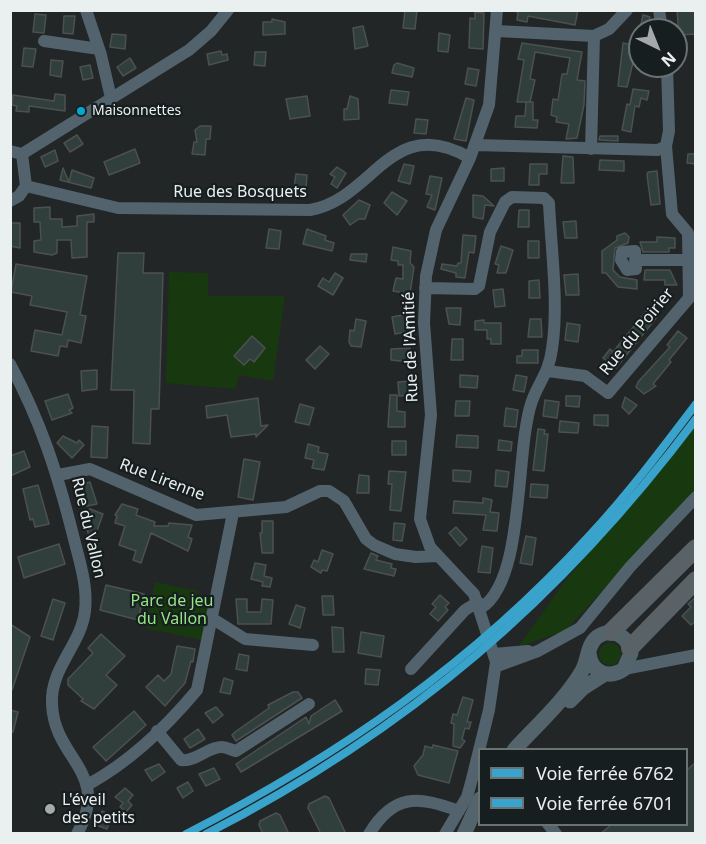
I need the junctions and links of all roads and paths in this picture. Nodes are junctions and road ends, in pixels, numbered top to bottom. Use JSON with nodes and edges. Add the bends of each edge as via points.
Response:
{"nodes":[{"id":1,"x":86,"y":10,"type":"edge"},
{"id":2,"x":228,"y":10,"type":"edge"},
{"id":3,"x":496,"y":10,"type":"edge"},
{"id":4,"x":627,"y":10,"type":"edge"},
{"id":5,"x":497,"y":32,"type":"junction"},
{"id":6,"x":594,"y":36,"type":"junction"},
{"id":7,"x":44,"y":41,"type":"dead end"},
{"id":8,"x":99,"y":49,"type":"junction"},
{"id":9,"x":667,"y":78,"type":"edge"},
{"id":10,"x":111,"y":98,"type":"junction"},
{"id":11,"x":476,"y":145,"type":"junction"},
{"id":12,"x":666,"y":146,"type":"junction"},
{"id":13,"x":591,"y":149,"type":"junction"},
{"id":14,"x":16,"y":152,"type":"edge"},
{"id":15,"x":470,"y":158,"type":"junction"},
{"id":16,"x":26,"y":186,"type":"junction"},
{"id":17,"x":10,"y":201,"type":"edge"},
{"id":18,"x":636,"y":260,"type":"dead end"},
{"id":19,"x":692,"y":260,"type":"edge"},
{"id":20,"x":425,"y":288,"type":"junction"},
{"id":21,"x":10,"y":364,"type":"edge"},
{"id":22,"x":548,"y":371,"type":"junction"},
{"id":23,"x":58,"y":475,"type":"junction"},
{"id":24,"x":696,"y":497,"type":"edge"},
{"id":25,"x":234,"y":513,"type":"junction"},
{"id":26,"x":696,"y":548,"type":"edge"},
{"id":27,"x":438,"y":555,"type":"junction"},
{"id":28,"x":696,"y":580,"type":"edge"},
{"id":29,"x":479,"y":605,"type":"junction"},
{"id":30,"x":213,"y":619,"type":"junction"},
{"id":31,"x":611,"y":632,"type":"junction"},
{"id":32,"x":313,"y":645,"type":"dead end"},
{"id":33,"x":631,"y":651,"type":"junction"},
{"id":34,"x":589,"y":653,"type":"junction"},
{"id":35,"x":494,"y":654,"type":"junction"},
{"id":36,"x":696,"y":656,"type":"edge"},
{"id":37,"x":647,"y":664,"type":"junction"},
{"id":38,"x":411,"y":669,"type":"dead end"},
{"id":39,"x":624,"y":669,"type":"junction"},
{"id":40,"x":605,"y":674,"type":"junction"},
{"id":41,"x":309,"y":704,"type":"dead end"},
{"id":42,"x":157,"y":731,"type":"junction"},
{"id":43,"x":516,"y":748,"type":"edge"},
{"id":44,"x":527,"y":748,"type":"edge"},
{"id":45,"x":89,"y":784,"type":"junction"},
{"id":46,"x":478,"y":804,"type":"edge"},
{"id":47,"x":478,"y":811,"type":"edge"},
{"id":48,"x":470,"y":824,"type":"edge"},
{"id":49,"x":446,"y":832,"type":"edge"},
{"id":50,"x":77,"y":834,"type":"edge"},
{"id":51,"x":369,"y":834,"type":"edge"}],
"edges":[{"from":1,"to":8,"type":"street"},
{"from":2,"to":10,"type":"street","via":[[189,50]]},
{"from":3,"to":5,"type":"street","name":"Rue de l'Amitié"},
{"from":4,"to":6,"type":"street","via":[[609,29]]},
{"from":5,"to":6,"type":"street"},
{"from":5,"to":11,"type":"street","name":"Rue de l'Amitié","via":[[489,105]]},
{"from":6,"to":13,"type":"street"},
{"from":7,"to":8,"type":"street"},
{"from":8,"to":10,"type":"street"},
{"from":9,"to":12,"type":"street"},
{"from":10,"to":14,"type":"street"},
{"from":11,"to":13,"type":"street"},
{"from":11,"to":15,"type":"street","name":"Rue de l'Amitié"},
{"from":12,"to":13,"type":"street","via":[[657,150]]},
{"from":12,"to":19,"type":"street","name":"Rue du Poirier","via":[[672,214],[688,233]]},
{"from":14,"to":16,"type":"street"},
{"from":15,"to":16,"type":"street","name":"Rue des Bosquets","via":[[448,148],[408,147],[386,159],[345,197],[310,210],[118,208]]},
{"from":15,"to":20,"type":"street","name":"Rue de l'Amitié","via":[[436,230]]},
{"from":16,"to":17,"type":"street"},
{"from":18,"to":19,"type":"street","name":"Rue du Poirier"},
{"from":19,"to":22,"type":"street","name":"Rue du Poirier","via":[[689,298],[608,393],[585,376]]},
{"from":20,"to":22,"type":"street","via":[[475,289],[490,232],[506,202],[512,197],[544,198],[549,203],[553,282],[553,347]]},
{"from":20,"to":27,"type":"street","name":"Rue de l'Amitié","via":[[431,415],[420,519],[425,538]]},
{"from":21,"to":23,"type":"street","name":"Rue du Vallon","via":[[30,401]]},
{"from":22,"to":29,"type":"street","via":[[531,404],[507,571],[491,601]]},
{"from":23,"to":25,"type":"street","name":"Rue Lirenne","via":[[90,469],[196,514]]},
{"from":23,"to":45,"type":"street","name":"Rue du Vallon","via":[[86,598],[79,633],[55,677],[52,703],[61,739]]},
{"from":24,"to":35,"type":"street","via":[[630,567],[580,628],[538,651]]},
{"from":25,"to":27,"type":"street","name":"Rue Lirenne","via":[[286,507],[320,491],[329,491],[344,501],[366,539],[374,545],[394,554]]},
{"from":25,"to":30,"type":"street"},
{"from":26,"to":31,"type":"highway"},
{"from":27,"to":29,"type":"street","name":"Rue de l'Amitié","via":[[470,586]]},
{"from":28,"to":33,"type":"highway"},
{"from":29,"to":35,"type":"street","name":"Rue de l'Amitié"},
{"from":29,"to":38,"type":"street","via":[[465,610]]},
{"from":30,"to":32,"type":"street","via":[[245,639]]},
{"from":30,"to":42,"type":"street","via":[[197,690]]},
{"from":31,"to":33,"type":"main road","via":[[623,637]]},
{"from":31,"to":34,"type":"main road","via":[[593,641]]},
{"from":33,"to":37,"type":"street"},
{"from":33,"to":39,"type":"main road"},
{"from":34,"to":40,"type":"main road","via":[[593,666]]},
{"from":34,"to":43,"type":"main road","via":[[572,686]]},
{"from":35,"to":48,"type":"street","name":"Rue de l'Amitié","via":[[472,779]]},
{"from":36,"to":37,"type":"street"},
{"from":37,"to":39,"type":"street"},
{"from":39,"to":40,"type":"main road"},
{"from":40,"to":44,"type":"main road","via":[[575,695]]},
{"from":41,"to":42,"type":"street","via":[[236,751],[215,748],[188,761],[181,760]]},
{"from":42,"to":45,"type":"street"},
{"from":45,"to":50,"type":"street","via":[[87,808]]},
{"from":46,"to":48,"type":"main road"},
{"from":47,"to":48,"type":"street"},
{"from":48,"to":49,"type":"street","name":"Rue de l'Amitié"},
{"from":48,"to":51,"type":"street","via":[[422,800],[408,799],[377,820]]}]}
